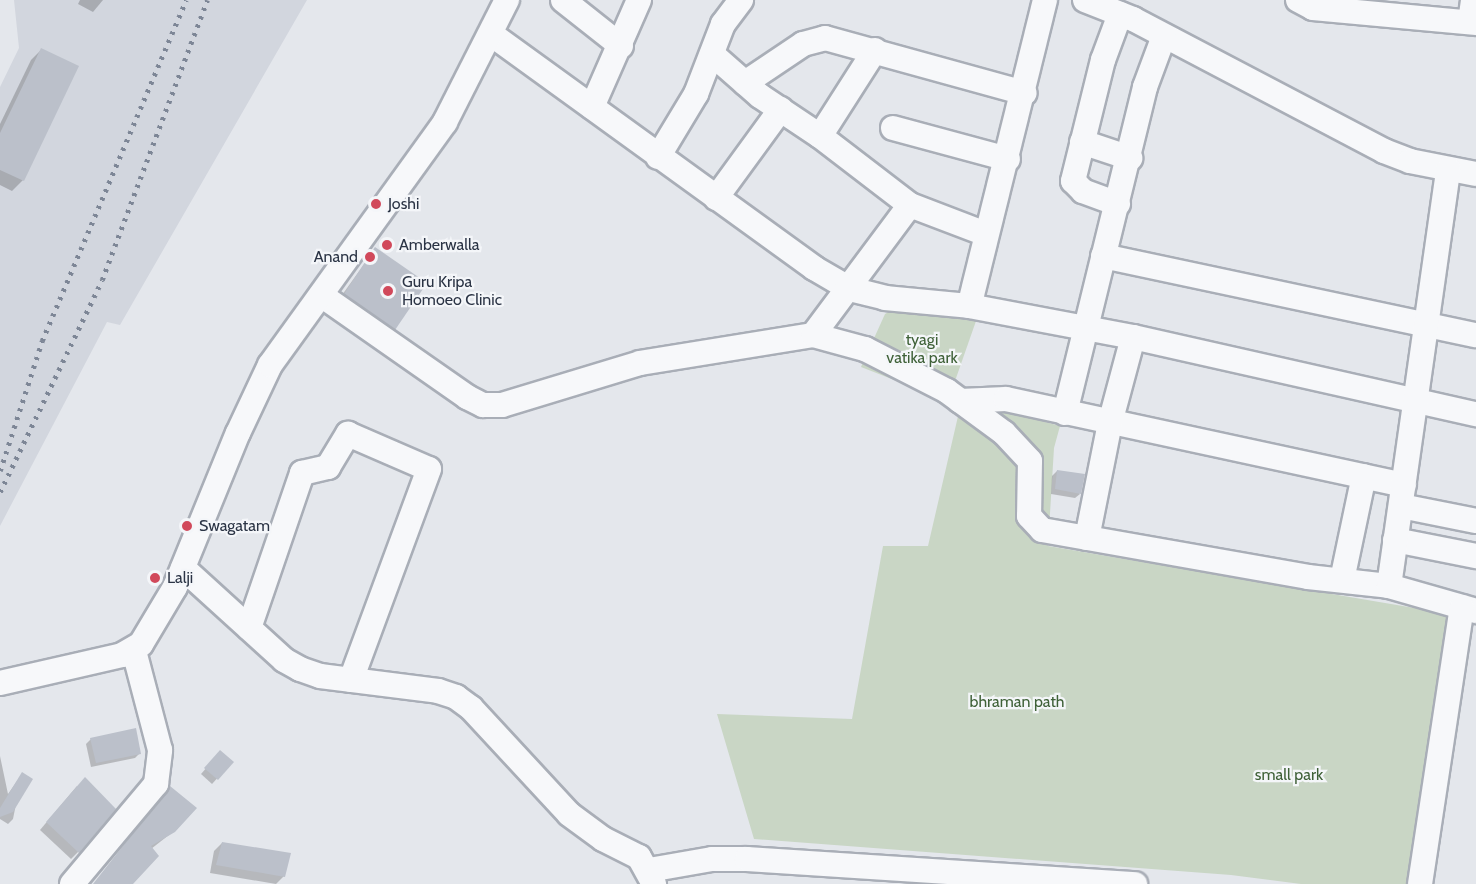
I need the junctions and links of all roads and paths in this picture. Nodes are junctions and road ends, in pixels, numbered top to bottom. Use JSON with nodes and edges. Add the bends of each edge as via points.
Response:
{"nodes":[{"id":1,"x":507,"y":0,"type":"edge"},
{"id":2,"x":563,"y":0,"type":"edge"},
{"id":3,"x":639,"y":0,"type":"edge"},
{"id":4,"x":741,"y":0,"type":"edge"},
{"id":5,"x":1045,"y":0,"type":"edge"},
{"id":6,"x":1085,"y":0,"type":"edge"},
{"id":7,"x":1298,"y":0,"type":"edge"},
{"id":8,"x":1131,"y":11,"type":"edge"},
{"id":9,"x":1473,"y":15,"type":"edge"},
{"id":10,"x":491,"y":34,"type":"junction"},
{"id":11,"x":1164,"y":36,"type":"junction"},
{"id":12,"x":621,"y":46,"type":"junction"},
{"id":13,"x":875,"y":50,"type":"junction"},
{"id":14,"x":712,"y":54,"type":"junction"},
{"id":15,"x":745,"y":83,"type":"junction"},
{"id":16,"x":1025,"y":93,"type":"junction"},
{"id":17,"x":592,"y":107,"type":"junction"},
{"id":18,"x":781,"y":109,"type":"junction"},
{"id":19,"x":893,"y":128,"type":"dead end"},
{"id":20,"x":820,"y":136,"type":"junction"},
{"id":21,"x":1082,"y":142,"type":"junction"},
{"id":22,"x":658,"y":157,"type":"junction"},
{"id":23,"x":1130,"y":158,"type":"junction"},
{"id":24,"x":1008,"y":159,"type":"junction"},
{"id":25,"x":1448,"y":169,"type":"junction"},
{"id":26,"x":1476,"y":174,"type":"edge"},
{"id":27,"x":716,"y":198,"type":"junction"},
{"id":28,"x":1118,"y":204,"type":"junction"},
{"id":29,"x":910,"y":205,"type":"junction"},
{"id":30,"x":986,"y":234,"type":"junction"},
{"id":31,"x":1103,"y":256,"type":"junction"},
{"id":32,"x":850,"y":289,"type":"junction"},
{"id":33,"x":321,"y":295,"type":"junction"},
{"id":34,"x":969,"y":306,"type":"junction"},
{"id":35,"x":1427,"y":325,"type":"junction"},
{"id":36,"x":1086,"y":328,"type":"junction"},
{"id":37,"x":813,"y":335,"type":"junction"},
{"id":38,"x":1476,"y":335,"type":"edge"},
{"id":39,"x":1133,"y":337,"type":"junction"},
{"id":40,"x":1416,"y":399,"type":"junction"},
{"id":41,"x":960,"y":401,"type":"junction"},
{"id":42,"x":1065,"y":413,"type":"junction"},
{"id":43,"x":1476,"y":414,"type":"edge"},
{"id":44,"x":1110,"y":423,"type":"junction"},
{"id":45,"x":1364,"y":476,"type":"junction"},
{"id":46,"x":1402,"y":496,"type":"junction"},
{"id":47,"x":1476,"y":521,"type":"edge"},
{"id":48,"x":1087,"y":538,"type":"junction"},
{"id":49,"x":1395,"y":540,"type":"junction"},
{"id":50,"x":1476,"y":556,"type":"edge"},
{"id":51,"x":183,"y":568,"type":"junction"},
{"id":52,"x":1342,"y":580,"type":"junction"},
{"id":53,"x":1389,"y":586,"type":"junction"},
{"id":54,"x":1469,"y":609,"type":"edge"},
{"id":55,"x":249,"y":628,"type":"junction"},
{"id":56,"x":134,"y":651,"type":"junction"},
{"id":57,"x":351,"y":680,"type":"junction"},
{"id":58,"x":0,"y":683,"type":"edge"},
{"id":59,"x":651,"y":877,"type":"edge"},
{"id":60,"x":72,"y":884,"type":"edge"},
{"id":61,"x":1135,"y":884,"type":"edge"},
{"id":62,"x":1420,"y":884,"type":"edge"}],
"edges":[{"from":1,"to":10,"type":"street"},
{"from":2,"to":12,"type":"street"},
{"from":3,"to":12,"type":"street"},
{"from":4,"to":14,"type":"street","via":[[728,14]]},
{"from":5,"to":16,"type":"street"},
{"from":6,"to":8,"type":"street"},
{"from":7,"to":9,"type":"street","via":[[1313,8]]},
{"from":8,"to":11,"type":"street"},
{"from":8,"to":21,"type":"street"},
{"from":10,"to":17,"type":"street"},
{"from":10,"to":33,"type":"street","via":[[445,122]]},
{"from":11,"to":23,"type":"street","via":[[1145,87]]},
{"from":11,"to":25,"type":"street","via":[[1384,152]]},
{"from":12,"to":17,"type":"street"},
{"from":13,"to":15,"type":"street","via":[[838,39],[814,38]]},
{"from":13,"to":16,"type":"street"},
{"from":13,"to":20,"type":"street"},
{"from":14,"to":15,"type":"street"},
{"from":14,"to":22,"type":"street","via":[[696,94]]},
{"from":15,"to":18,"type":"street"},
{"from":16,"to":24,"type":"street"},
{"from":17,"to":22,"type":"street"},
{"from":18,"to":20,"type":"street"},
{"from":18,"to":27,"type":"street"},
{"from":19,"to":24,"type":"street"},
{"from":20,"to":29,"type":"street"},
{"from":21,"to":23,"type":"street"},
{"from":21,"to":28,"type":"street","via":[[1073,181],[1076,187]]},
{"from":22,"to":27,"type":"street"},
{"from":23,"to":28,"type":"street"},
{"from":24,"to":30,"type":"street"},
{"from":25,"to":26,"type":"street"},
{"from":25,"to":35,"type":"street"},
{"from":27,"to":32,"type":"street"},
{"from":28,"to":31,"type":"street"},
{"from":29,"to":30,"type":"street"},
{"from":29,"to":32,"type":"street"},
{"from":30,"to":34,"type":"street"},
{"from":31,"to":35,"type":"street"},
{"from":31,"to":36,"type":"street"},
{"from":32,"to":34,"type":"street","via":[[885,298]]},
{"from":32,"to":37,"type":"street"},
{"from":33,"to":37,"type":"street","via":[[483,405],[502,405],[639,363]]},
{"from":33,"to":51,"type":"street","via":[[270,365]]},
{"from":34,"to":36,"type":"street"},
{"from":35,"to":38,"type":"street"},
{"from":35,"to":40,"type":"street"},
{"from":36,"to":39,"type":"street"},
{"from":36,"to":42,"type":"street"},
{"from":37,"to":41,"type":"street","via":[[865,349]]},
{"from":39,"to":40,"type":"street"},
{"from":39,"to":44,"type":"street"},
{"from":40,"to":43,"type":"street"},
{"from":40,"to":46,"type":"street"},
{"from":41,"to":42,"type":"street","via":[[1006,399]]},
{"from":41,"to":48,"type":"street","via":[[1004,433],[1027,456],[1031,521],[1042,530]]},
{"from":42,"to":44,"type":"street"},
{"from":44,"to":45,"type":"street"},
{"from":44,"to":48,"type":"street"},
{"from":45,"to":46,"type":"street"},
{"from":45,"to":52,"type":"street"},
{"from":46,"to":47,"type":"street"},
{"from":46,"to":49,"type":"street"},
{"from":48,"to":52,"type":"street"},
{"from":49,"to":50,"type":"street"},
{"from":49,"to":53,"type":"street"},
{"from":51,"to":55,"type":"street"},
{"from":51,"to":56,"type":"street","via":[[170,597]]},
{"from":52,"to":53,"type":"street"},
{"from":53,"to":54,"type":"street"},
{"from":54,"to":62,"type":"street"},
{"from":55,"to":57,"type":"street","via":[[300,669]]},
{"from":55,"to":57,"type":"street","via":[[302,472],[328,467],[348,434],[429,469]]},
{"from":56,"to":58,"type":"street"},
{"from":56,"to":60,"type":"street","via":[[160,750],[156,783]]},
{"from":57,"to":59,"type":"street","via":[[438,691],[456,697],[471,708],[569,814],[603,839],[639,857]]},
{"from":59,"to":61,"type":"street","via":[[712,859]]}]}
